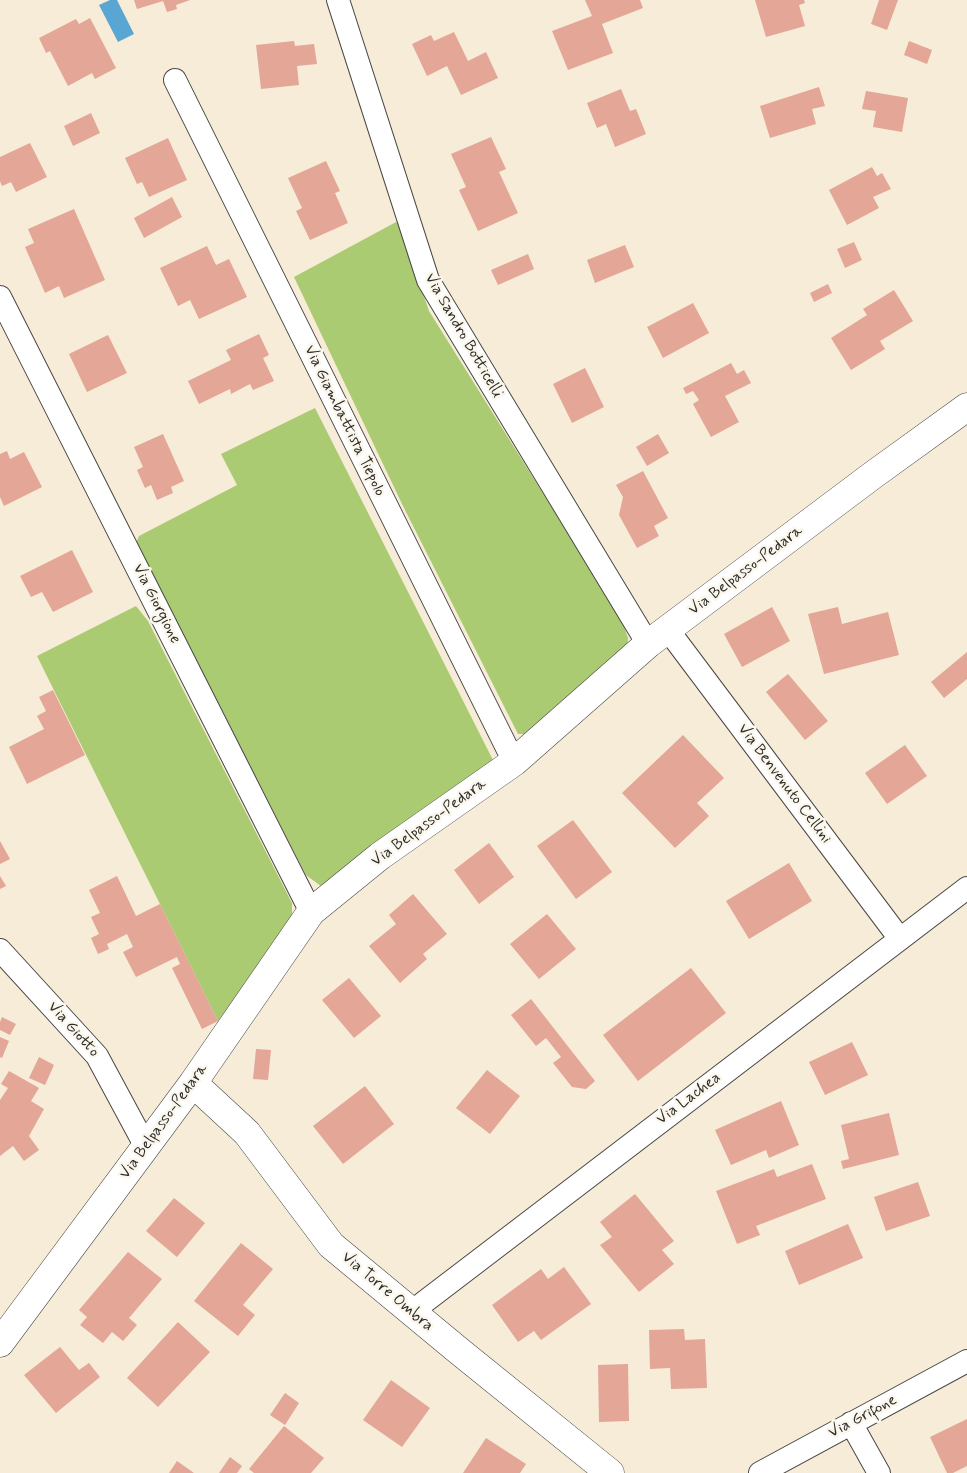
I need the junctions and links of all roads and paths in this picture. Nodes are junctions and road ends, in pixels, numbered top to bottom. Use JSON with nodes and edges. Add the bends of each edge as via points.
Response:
{"nodes":[{"id":1,"x":338,"y":0,"type":"edge"},
{"id":2,"x":174,"y":80,"type":"dead end"},
{"id":3,"x":0,"y":297,"type":"edge"},
{"id":4,"x":967,"y":407,"type":"edge"},
{"id":5,"x":658,"y":637,"type":"junction"},
{"id":6,"x":514,"y":762,"type":"junction"},
{"id":7,"x":967,"y":888,"type":"edge"},
{"id":8,"x":311,"y":912,"type":"junction"},
{"id":9,"x":900,"y":938,"type":"junction"},
{"id":10,"x":0,"y":950,"type":"edge"},
{"id":11,"x":193,"y":1083,"type":"junction"},
{"id":12,"x":146,"y":1147,"type":"junction"},
{"id":13,"x":412,"y":1312,"type":"junction"},
{"id":14,"x":0,"y":1343,"type":"edge"},
{"id":15,"x":967,"y":1361,"type":"edge"},
{"id":16,"x":852,"y":1424,"type":"junction"},
{"id":17,"x":610,"y":1473,"type":"edge"},
{"id":18,"x":760,"y":1473,"type":"edge"},
{"id":19,"x":879,"y":1473,"type":"edge"}],
"edges":[{"from":1,"to":5,"type":"street","name":"Via Sandro Botticelli","via":[[428,280]]},
{"from":2,"to":6,"type":"street","name":"Via Giambattista Tiepolo"},
{"from":3,"to":8,"type":"street","name":"Via Giorgione"},
{"from":4,"to":5,"type":"street","name":"Via Belpasso-Pedara"},
{"from":5,"to":6,"type":"street","name":"Via Belpasso-Pedara"},
{"from":5,"to":9,"type":"street","name":"Via Benvenuto Cellini"},
{"from":6,"to":8,"type":"street","name":"Via Belpasso-Pedara","via":[[380,856]]},
{"from":7,"to":9,"type":"street","name":"Via Lachea"},
{"from":8,"to":11,"type":"street","name":"Via Belpasso-Pedara"},
{"from":9,"to":13,"type":"street","name":"Via Lachea"},
{"from":10,"to":12,"type":"street","name":"Via Giotto","via":[[98,1056]]},
{"from":11,"to":12,"type":"street","name":"Via Belpasso-Pedara"},
{"from":11,"to":13,"type":"street","name":"Via Torre Ombra","via":[[247,1133],[330,1245]]},
{"from":12,"to":14,"type":"street","name":"Via Belpasso-Pedara"},
{"from":13,"to":17,"type":"street","name":"Via Torre Ombra"},
{"from":15,"to":16,"type":"street","name":"Via Grifone"},
{"from":16,"to":18,"type":"street","name":"Via Grifone"},
{"from":16,"to":19,"type":"street"}]}
